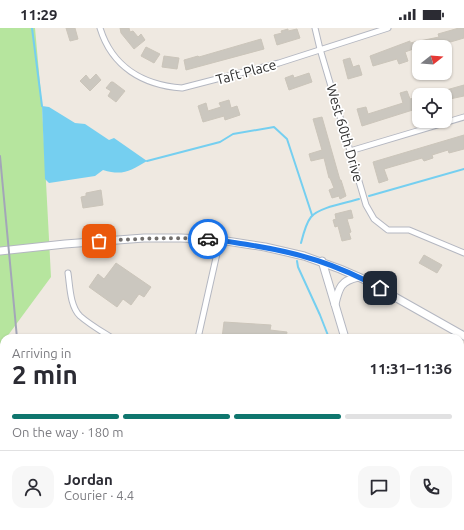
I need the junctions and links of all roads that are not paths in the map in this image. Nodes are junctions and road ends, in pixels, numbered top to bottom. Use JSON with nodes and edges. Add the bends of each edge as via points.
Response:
{"nodes":[{"id":1,"x":100,"y":28,"type":"edge"},
{"id":2,"x":316,"y":28,"type":"edge"},
{"id":3,"x":388,"y":28,"type":"edge"},
{"id":4,"x":320,"y":49,"type":"junction"},
{"id":5,"x":464,"y":117,"type":"edge"},
{"id":6,"x":350,"y":151,"type":"junction"},
{"id":7,"x":220,"y":240,"type":"junction"},
{"id":8,"x":0,"y":251,"type":"edge"},
{"id":9,"x":464,"y":253,"type":"edge"},
{"id":10,"x":322,"y":261,"type":"junction"},
{"id":11,"x":68,"y":273,"type":"dead end"},
{"id":12,"x":358,"y":277,"type":"junction"},
{"id":13,"x":335,"y":304,"type":"junction"},
{"id":14,"x":106,"y":334,"type":"edge"},
{"id":15,"x":199,"y":334,"type":"edge"},
{"id":16,"x":344,"y":334,"type":"edge"},
{"id":17,"x":461,"y":334,"type":"edge"}],
"edges":[{"from":1,"to":4,"type":"street","name":"Taft Place","via":[[111,52],[120,62],[140,78],[166,87],[182,88],[279,63]]},
{"from":2,"to":4,"type":"street","name":"West 60th Drive"},
{"from":3,"to":4,"type":"street","name":"Taft Place"},
{"from":4,"to":6,"type":"street","name":"West 60th Drive"},
{"from":5,"to":6,"type":"street"},
{"from":6,"to":9,"type":"street","name":"West 60th Drive","via":[[366,205],[374,219],[388,230],[409,230]]},
{"from":7,"to":8,"type":"main road","via":[[144,238]]},
{"from":7,"to":10,"type":"main road","via":[[265,247]]},
{"from":7,"to":15,"type":"street"},
{"from":10,"to":12,"type":"main road"},
{"from":10,"to":13,"type":"main road"},
{"from":11,"to":14,"type":"street","via":[[75,310]]},
{"from":12,"to":13,"type":"main road","via":[[342,285]]},
{"from":12,"to":17,"type":"main road"},
{"from":13,"to":16,"type":"main road"}]}
